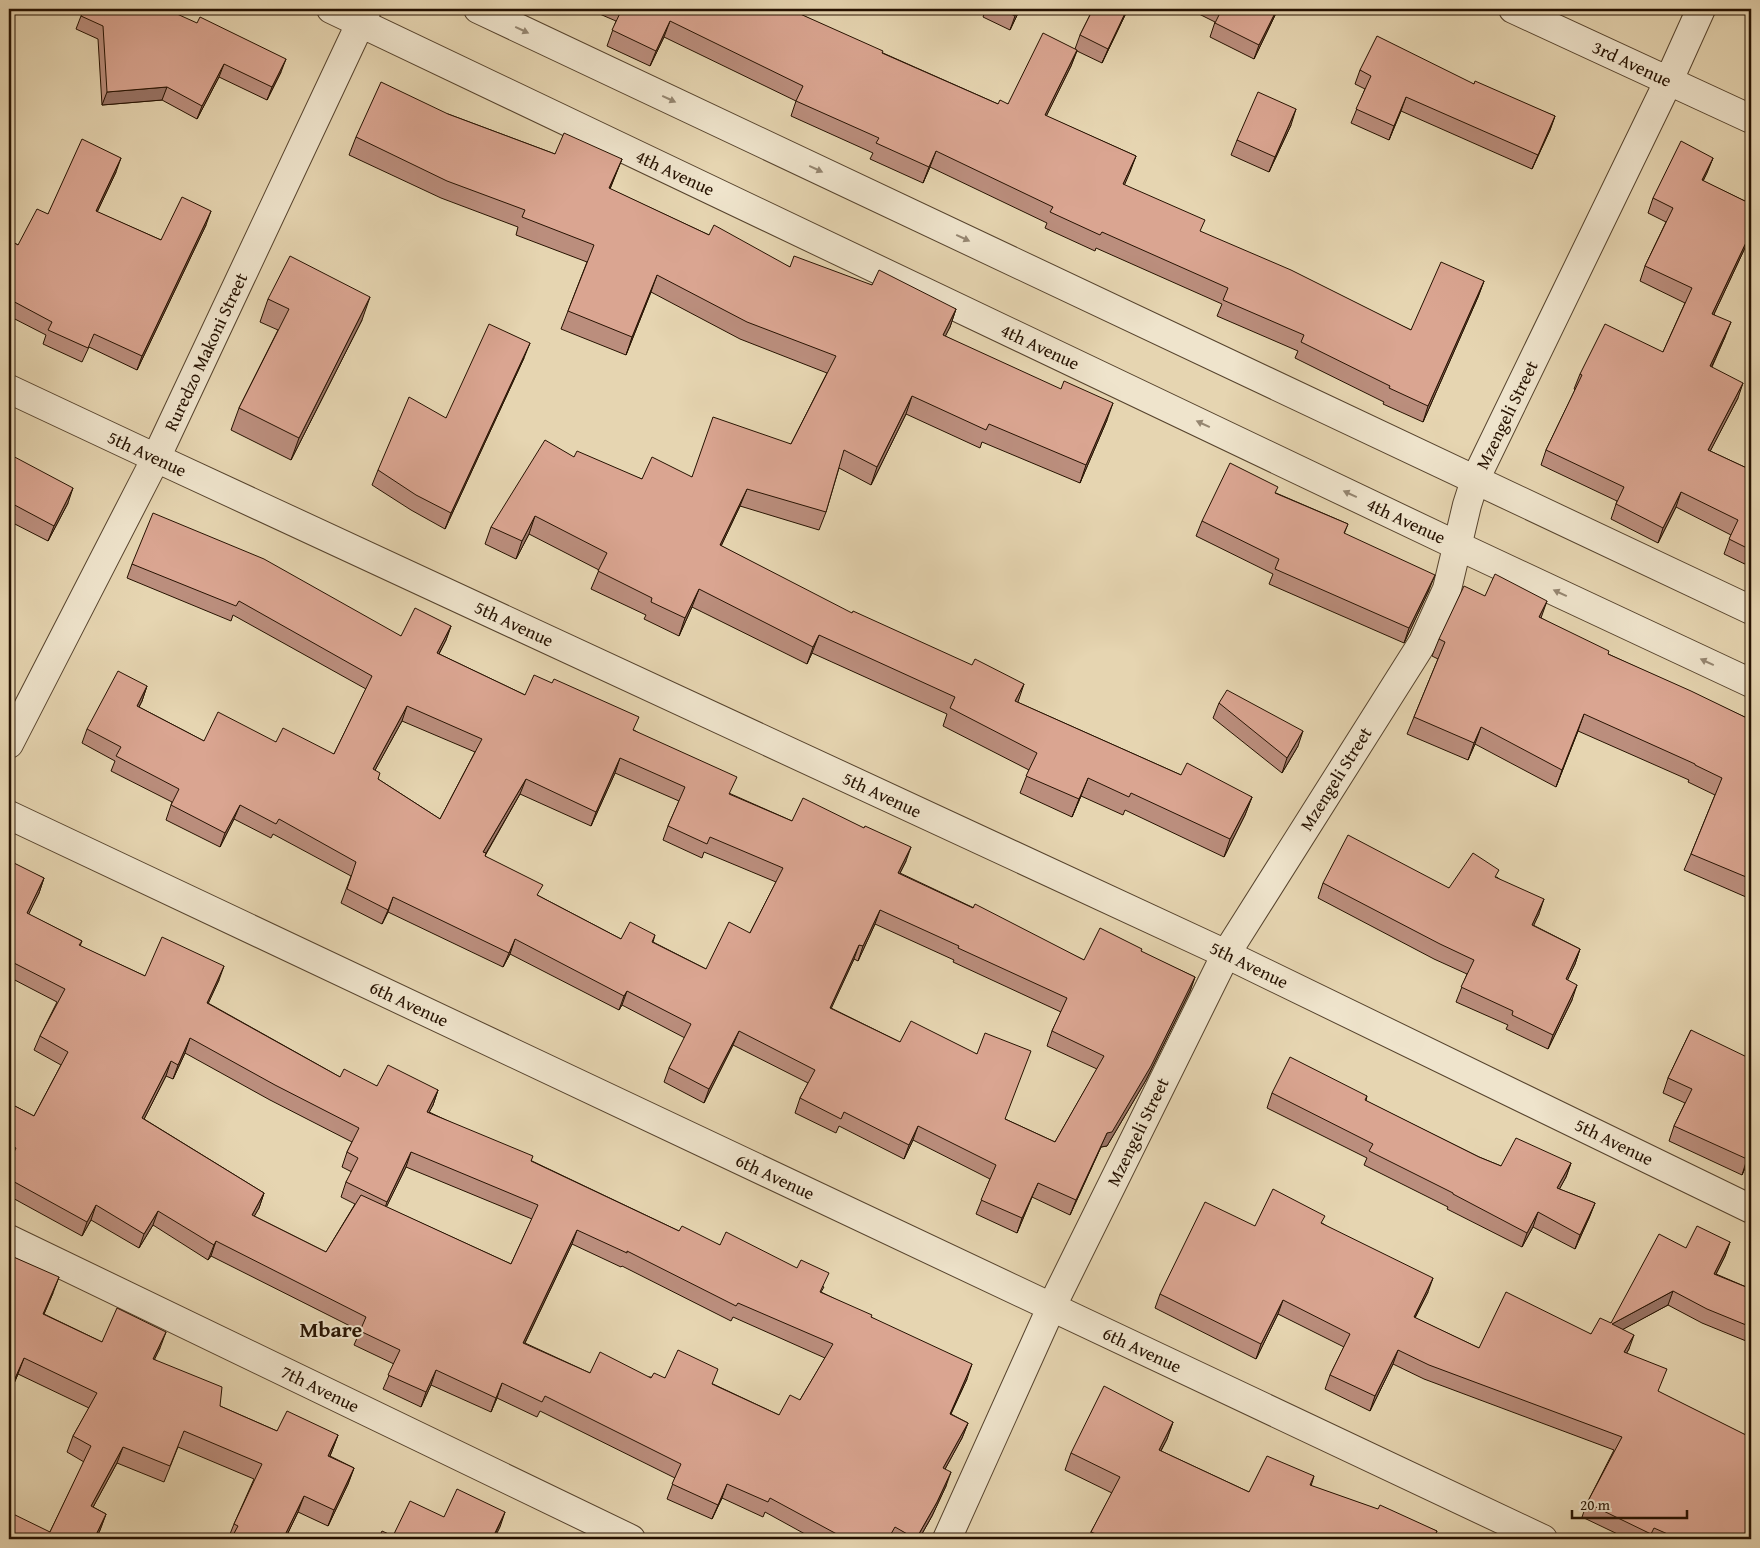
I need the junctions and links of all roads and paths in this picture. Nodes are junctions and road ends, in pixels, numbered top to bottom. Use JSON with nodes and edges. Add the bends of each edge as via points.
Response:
{"nodes":[{"id":1,"x":331,"y":9,"type":"edge"},
{"id":2,"x":478,"y":9,"type":"edge"},
{"id":3,"x":1513,"y":9,"type":"edge"},
{"id":4,"x":1701,"y":9,"type":"edge"},
{"id":5,"x":364,"y":16,"type":"edge"},
{"id":6,"x":1669,"y":80,"type":"junction"},
{"id":7,"x":1751,"y":119,"type":"edge"},
{"id":8,"x":9,"y":389,"type":"edge"},
{"id":9,"x":156,"y":458,"type":"junction"},
{"id":10,"x":1476,"y":480,"type":"junction"},
{"id":11,"x":1456,"y":545,"type":"junction"},
{"id":12,"x":1751,"y":610,"type":"edge"},
{"id":13,"x":1751,"y":683,"type":"edge"},
{"id":14,"x":9,"y":744,"type":"edge"},
{"id":15,"x":9,"y":814,"type":"edge"},
{"id":16,"x":1226,"y":954,"type":"junction"},
{"id":17,"x":1751,"y":1209,"type":"edge"},
{"id":18,"x":9,"y":1239,"type":"edge"},
{"id":19,"x":1051,"y":1308,"type":"junction"},
{"id":20,"x":631,"y":1539,"type":"edge"},
{"id":21,"x":947,"y":1539,"type":"edge"},
{"id":22,"x":1543,"y":1539,"type":"edge"}],
"edges":[{"from":1,"to":5,"type":"street","name":"4th Avenue"},
{"from":2,"to":10,"type":"street","one_way":true},
{"from":3,"to":6,"type":"street","name":"3rd Avenue"},
{"from":4,"to":6,"type":"street","name":"Mzengeli Street"},
{"from":5,"to":9,"type":"street","name":"Ruredzo Makoni Street"},
{"from":11,"to":5,"type":"street","name":"4th Avenue","one_way":true},
{"from":6,"to":7,"type":"street","name":"3rd Avenue"},
{"from":6,"to":10,"type":"street","name":"Mzengeli Street"},
{"from":8,"to":9,"type":"street","name":"5th Avenue"},
{"from":9,"to":14,"type":"street","name":"Ruredzo Makoni Street"},
{"from":9,"to":16,"type":"street","name":"5th Avenue"},
{"from":10,"to":11,"type":"street","name":"Mzengeli Street"},
{"from":10,"to":12,"type":"street"},
{"from":13,"to":11,"type":"street","name":"4th Avenue","one_way":true},
{"from":11,"to":16,"type":"street","name":"Mzengeli Street","via":[[1447,589],[1423,642]]},
{"from":15,"to":19,"type":"street","name":"6th Avenue"},
{"from":16,"to":17,"type":"street","name":"5th Avenue"},
{"from":16,"to":19,"type":"street","name":"Mzengeli Street"},
{"from":18,"to":20,"type":"street","name":"7th Avenue"},
{"from":19,"to":21,"type":"street","name":"Mzengeli Street"},
{"from":19,"to":22,"type":"street","name":"6th Avenue"}]}
